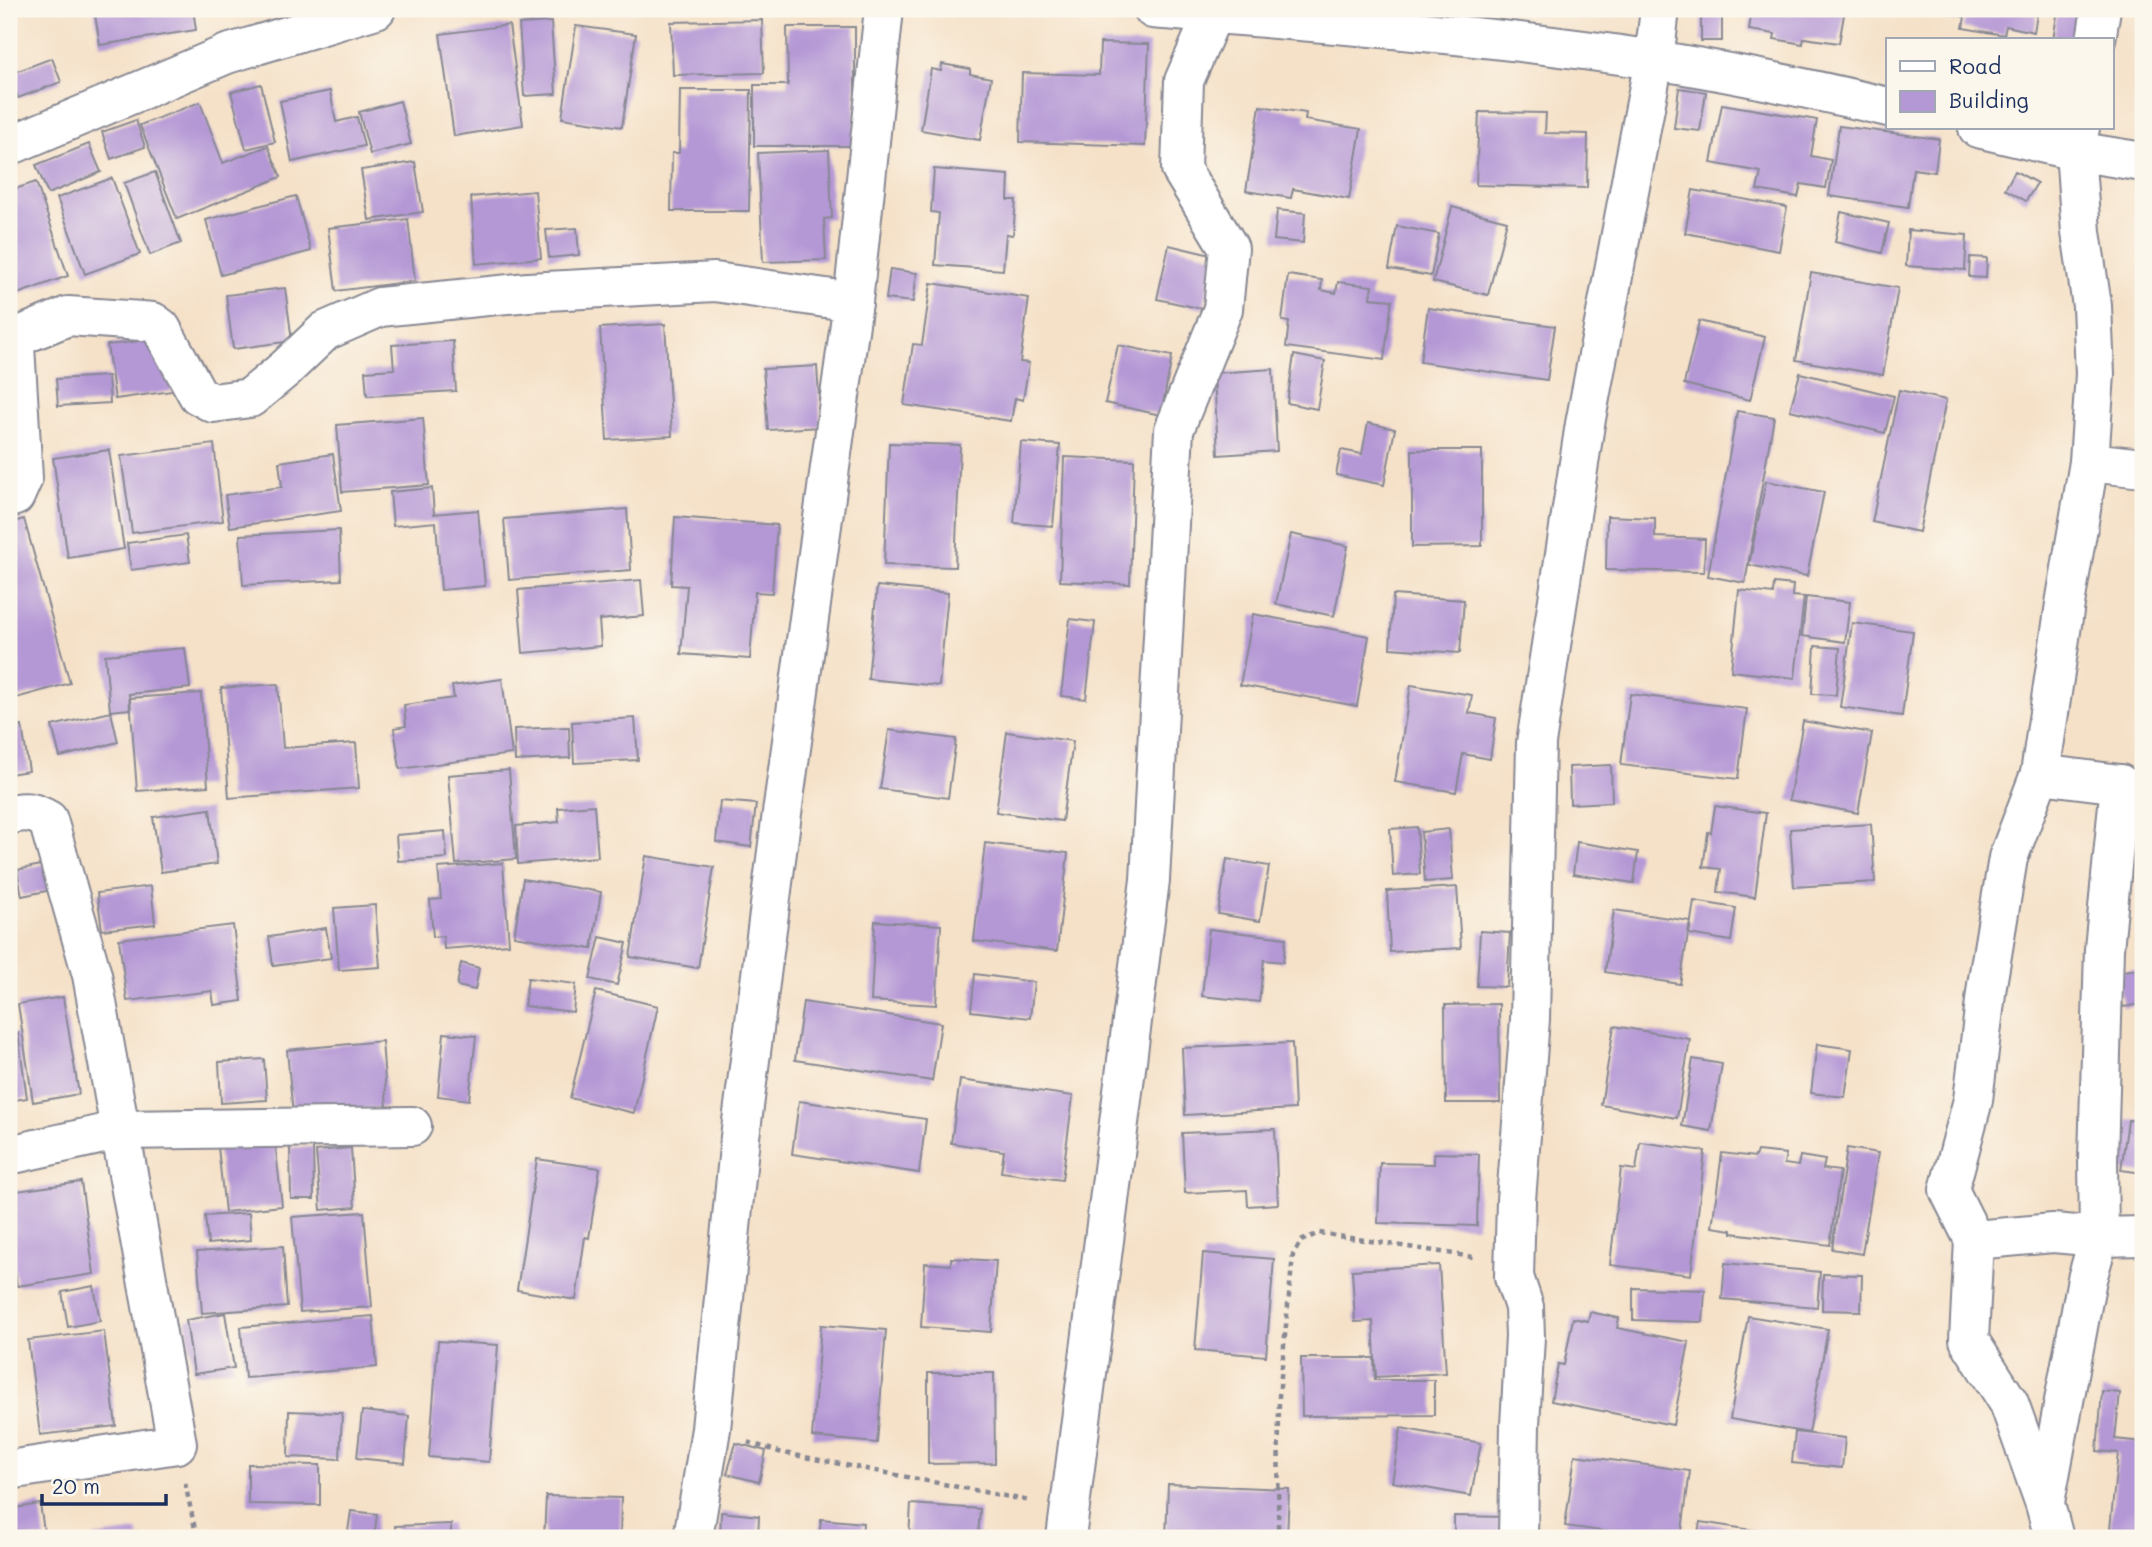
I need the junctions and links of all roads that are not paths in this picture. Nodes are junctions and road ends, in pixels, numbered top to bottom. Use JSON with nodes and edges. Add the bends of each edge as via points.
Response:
{"nodes":[{"id":1,"x":376,"y":9,"type":"edge"},
{"id":2,"x":884,"y":9,"type":"edge"},
{"id":3,"x":1153,"y":9,"type":"edge"},
{"id":4,"x":1660,"y":9,"type":"edge"},
{"id":5,"x":2101,"y":9,"type":"edge"},
{"id":6,"x":1213,"y":14,"type":"junction"},
{"id":7,"x":2096,"y":38,"type":"edge"},
{"id":8,"x":1654,"y":60,"type":"junction"},
{"id":9,"x":1886,"y":107,"type":"edge"},
{"id":10,"x":1996,"y":130,"type":"edge"},
{"id":11,"x":2077,"y":139,"type":"edge"},
{"id":12,"x":9,"y":146,"type":"edge"},
{"id":13,"x":2143,"y":162,"type":"edge"},
{"id":14,"x":853,"y":302,"type":"junction"},
{"id":15,"x":2089,"y":462,"type":"junction"},
{"id":16,"x":2143,"y":468,"type":"edge"},
{"id":17,"x":9,"y":498,"type":"edge"},
{"id":18,"x":2040,"y":774,"type":"junction"},
{"id":19,"x":2132,"y":794,"type":"edge"},
{"id":20,"x":9,"y":815,"type":"edge"},
{"id":21,"x":412,"y":1126,"type":"dead end"},
{"id":22,"x":121,"y":1130,"type":"junction"},
{"id":23,"x":9,"y":1155,"type":"edge"},
{"id":24,"x":2143,"y":1236,"type":"edge"},
{"id":25,"x":2099,"y":1237,"type":"junction"},
{"id":26,"x":1974,"y":1240,"type":"junction"},
{"id":27,"x":9,"y":1470,"type":"edge"},
{"id":28,"x":2050,"y":1521,"type":"edge"},
{"id":29,"x":1067,"y":1523,"type":"edge"},
{"id":30,"x":693,"y":1538,"type":"edge"},
{"id":31,"x":1518,"y":1538,"type":"edge"}],
"edges":[{"from":1,"to":12,"type":"street","via":[[227,54]]},
{"from":2,"to":14,"type":"street"},
{"from":3,"to":6,"type":"street"},
{"from":4,"to":8,"type":"street"},
{"from":5,"to":7,"type":"street"},
{"from":6,"to":8,"type":"street","via":[[1453,35]]},
{"from":6,"to":29,"type":"street","via":[[1184,81],[1181,169],[1229,248],[1223,309],[1174,430],[1150,880]]},
{"from":8,"to":9,"type":"street"},
{"from":8,"to":31,"type":"street","via":[[1585,424],[1536,743],[1530,1018],[1514,1277],[1524,1307],[1525,1337]]},
{"from":10,"to":11,"type":"street"},
{"from":11,"to":13,"type":"street"},
{"from":11,"to":15,"type":"street","via":[[2095,374]]},
{"from":14,"to":17,"type":"street","via":[[715,282],[528,292],[380,307],[325,331],[250,398],[213,403],[198,395],[162,328],[141,321],[68,316],[22,335],[15,346],[23,478],[15,496]]},
{"from":14,"to":30,"type":"street","via":[[782,813],[711,1429]]},
{"from":15,"to":16,"type":"street"},
{"from":15,"to":18,"type":"street"},
{"from":18,"to":19,"type":"street"},
{"from":18,"to":26,"type":"street","via":[[2008,858],[1973,1100],[1949,1190]]},
{"from":19,"to":25,"type":"street","via":[[2104,949]]},
{"from":20,"to":22,"type":"street","via":[[34,812],[48,820],[92,975]]},
{"from":21,"to":22,"type":"street"},
{"from":22,"to":23,"type":"street"},
{"from":22,"to":27,"type":"street","via":[[177,1444]]},
{"from":24,"to":25,"type":"street"},
{"from":25,"to":26,"type":"street","via":[[2053,1233]]},
{"from":25,"to":28,"type":"street","via":[[2087,1279]]},
{"from":26,"to":28,"type":"street","via":[[1969,1340],[2009,1403]]}]}
